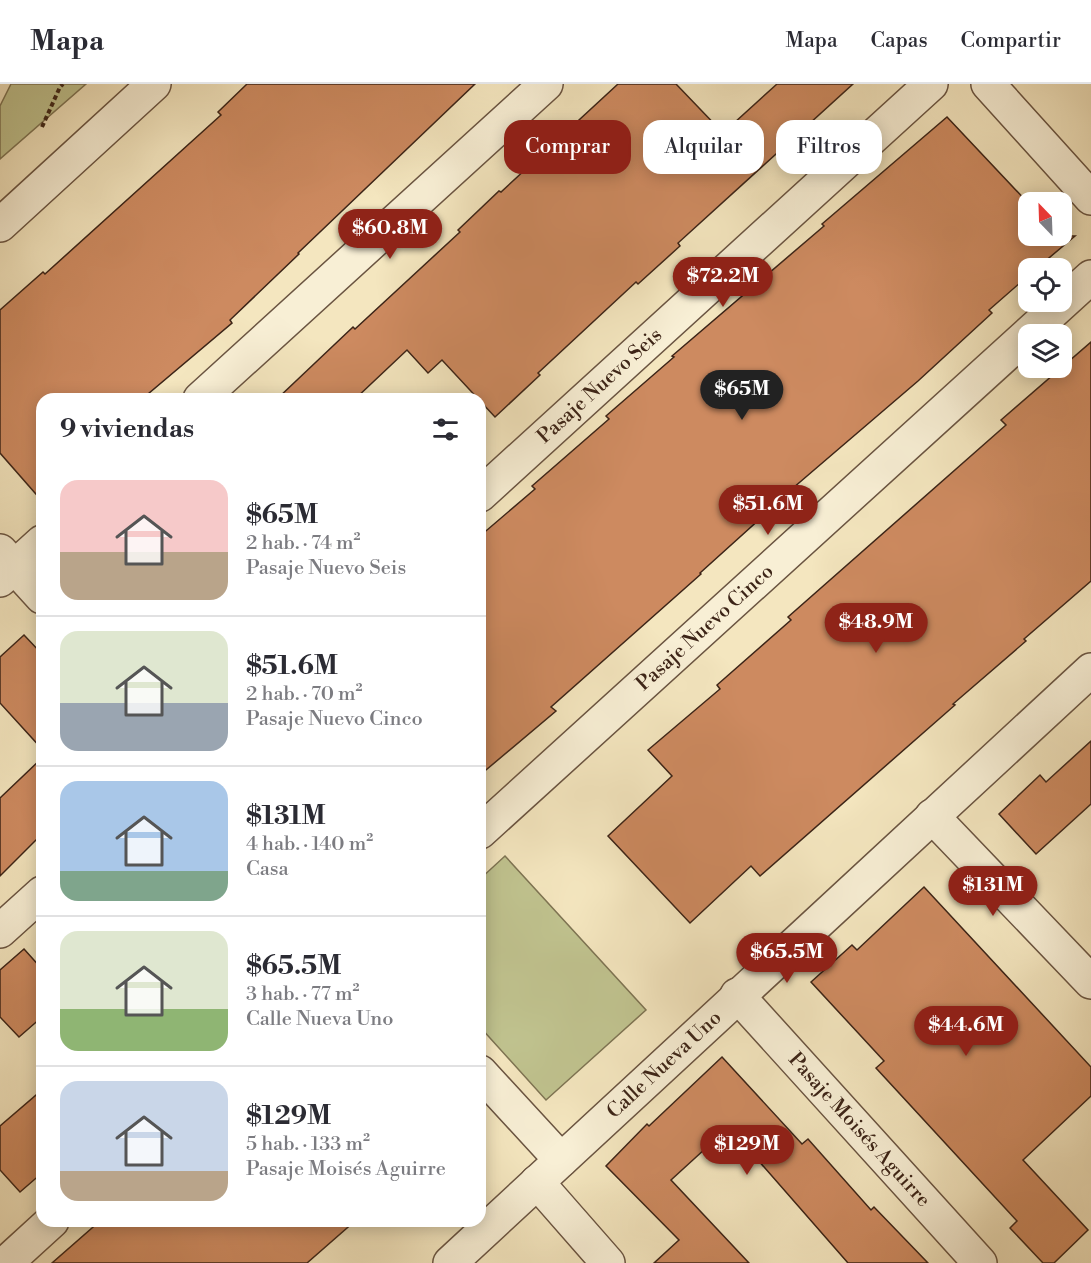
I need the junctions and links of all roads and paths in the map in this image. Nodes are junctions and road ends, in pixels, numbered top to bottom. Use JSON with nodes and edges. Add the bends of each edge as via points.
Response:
{"nodes":[{"id":1,"x":154,"y":84,"type":"edge"},
{"id":2,"x":546,"y":84,"type":"edge"},
{"id":3,"x":931,"y":84,"type":"edge"},
{"id":4,"x":988,"y":84,"type":"edge"},
{"id":5,"x":1091,"y":198,"type":"edge"},
{"id":6,"x":0,"y":225,"type":"edge"},
{"id":7,"x":1091,"y":277,"type":"edge"},
{"id":8,"x":207,"y":393,"type":"edge"},
{"id":9,"x":486,"y":490,"type":"edge"},
{"id":10,"x":36,"y":546,"type":"edge"},
{"id":11,"x":5,"y":566,"type":"edge"},
{"id":12,"x":36,"y":592,"type":"edge"},
{"id":13,"x":1091,"y":670,"type":"edge"},
{"id":14,"x":932,"y":816,"type":"junction"},
{"id":15,"x":486,"y":827,"type":"edge"},
{"id":16,"x":36,"y":898,"type":"edge"},
{"id":17,"x":0,"y":931,"type":"edge"},
{"id":18,"x":1091,"y":982,"type":"edge"},
{"id":19,"x":737,"y":995,"type":"junction"},
{"id":20,"x":486,"y":1079,"type":"edge"},
{"id":21,"x":561,"y":1160,"type":"junction"},
{"id":22,"x":537,"y":1182,"type":"junction"},
{"id":23,"x":45,"y":1227,"type":"edge"},
{"id":24,"x":6,"y":1263,"type":"edge"},
{"id":25,"x":450,"y":1263,"type":"edge"},
{"id":26,"x":608,"y":1263,"type":"edge"},
{"id":27,"x":980,"y":1263,"type":"edge"}],
"edges":[{"from":1,"to":6,"type":"street"},
{"from":2,"to":8,"type":"street"},
{"from":3,"to":9,"type":"street","name":"Pasaje Nuevo Seis"},
{"from":4,"to":5,"type":"street"},
{"from":7,"to":15,"type":"street","name":"Pasaje Nuevo Cinco"},
{"from":10,"to":11,"type":"street"},
{"from":11,"to":12,"type":"street"},
{"from":13,"to":14,"type":"street","name":"Calle Nueva Uno"},
{"from":14,"to":18,"type":"street"},
{"from":14,"to":19,"type":"street","name":"Calle Nueva Uno"},
{"from":16,"to":17,"type":"street"},
{"from":19,"to":21,"type":"street","name":"Calle Nueva Uno"},
{"from":19,"to":27,"type":"street","name":"Pasaje Moisés Aguirre"},
{"from":20,"to":21,"type":"street"},
{"from":21,"to":22,"type":"street","name":"Calle Nueva Uno"},
{"from":22,"to":25,"type":"street","name":"Calle Nueva Uno"},
{"from":22,"to":26,"type":"street"},
{"from":23,"to":24,"type":"street"}]}
